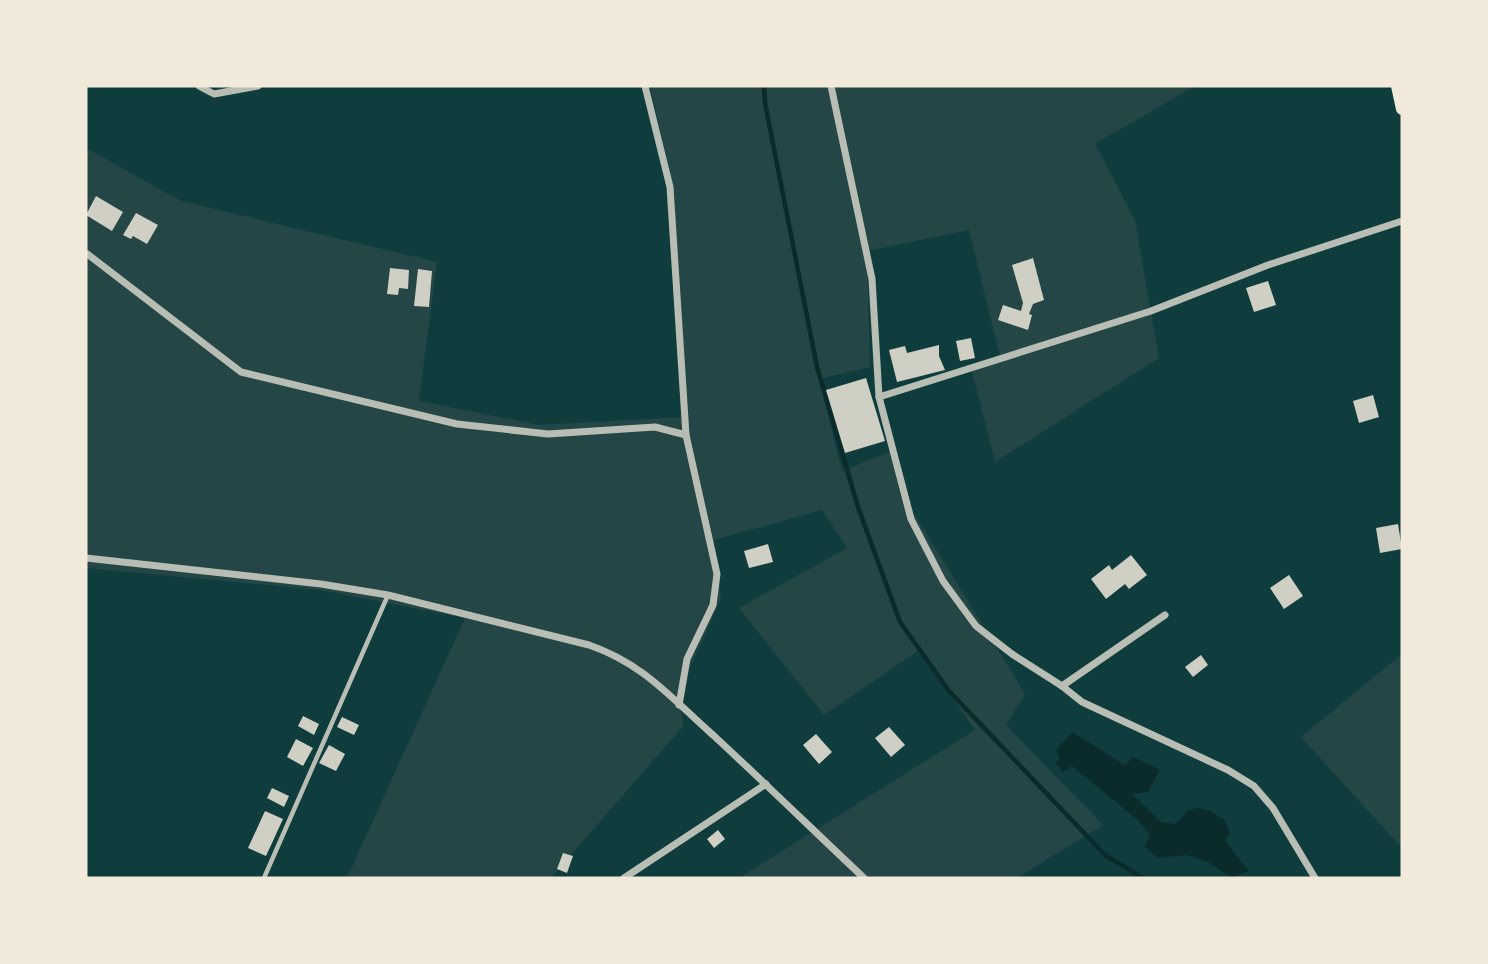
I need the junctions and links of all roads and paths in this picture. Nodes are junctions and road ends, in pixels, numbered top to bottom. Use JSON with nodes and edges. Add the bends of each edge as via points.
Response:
{"nodes":[{"id":1,"x":199,"y":86,"type":"edge"},
{"id":2,"x":258,"y":86,"type":"edge"},
{"id":3,"x":645,"y":86,"type":"edge"},
{"id":4,"x":831,"y":86,"type":"edge"},
{"id":5,"x":1397,"y":86,"type":"edge"},
{"id":6,"x":1402,"y":109,"type":"edge"},
{"id":7,"x":1402,"y":221,"type":"edge"},
{"id":8,"x":86,"y":253,"type":"edge"},
{"id":9,"x":880,"y":397,"type":"junction"},
{"id":10,"x":686,"y":435,"type":"junction"},
{"id":11,"x":86,"y":558,"type":"edge"},
{"id":12,"x":388,"y":595,"type":"junction"},
{"id":13,"x":1165,"y":615,"type":"dead end"},
{"id":14,"x":1062,"y":685,"type":"junction"},
{"id":15,"x":679,"y":705,"type":"junction"},
{"id":16,"x":766,"y":784,"type":"junction"},
{"id":17,"x":264,"y":878,"type":"edge"},
{"id":18,"x":624,"y":878,"type":"edge"},
{"id":19,"x":864,"y":878,"type":"edge"},
{"id":20,"x":1315,"y":878,"type":"edge"}],
"edges":[{"from":1,"to":2,"type":"street","via":[[214,94]]},
{"from":3,"to":10,"type":"street","via":[[670,187]]},
{"from":4,"to":9,"type":"street","via":[[872,279]]},
{"from":5,"to":6,"type":"main road"},
{"from":7,"to":9,"type":"street","via":[[1268,265],[1151,311]]},
{"from":8,"to":10,"type":"street","via":[[241,372],[457,424],[548,435],[655,427]]},
{"from":9,"to":14,"type":"street","via":[[911,519],[943,581],[976,626]]},
{"from":10,"to":15,"type":"street","via":[[717,575],[713,605],[687,659]]},
{"from":11,"to":12,"type":"street"},
{"from":12,"to":15,"type":"street","via":[[615,654],[640,669]]},
{"from":12,"to":17,"type":"lane"},
{"from":13,"to":14,"type":"street"},
{"from":14,"to":20,"type":"street","via":[[1082,702],[1254,786],[1273,808]]},
{"from":15,"to":16,"type":"street"},
{"from":16,"to":18,"type":"street"},
{"from":16,"to":19,"type":"street"}]}
